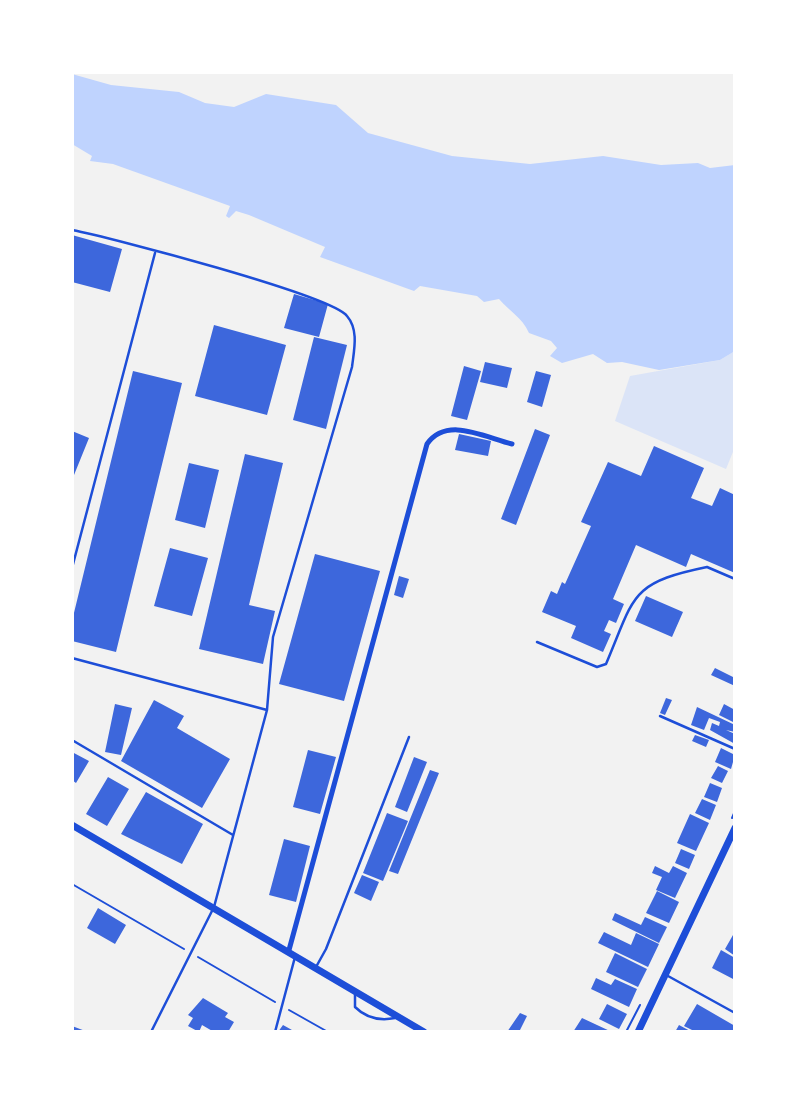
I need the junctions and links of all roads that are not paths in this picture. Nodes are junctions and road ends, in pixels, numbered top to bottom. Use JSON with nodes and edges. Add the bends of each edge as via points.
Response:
{"nodes":[{"id":1,"x":72,"y":230,"type":"edge"},
{"id":2,"x":156,"y":252,"type":"junction"},
{"id":3,"x":512,"y":444,"type":"dead end"},
{"id":4,"x":72,"y":568,"type":"edge"},
{"id":5,"x":735,"y":579,"type":"edge"},
{"id":6,"x":537,"y":642,"type":"dead end"},
{"id":7,"x":72,"y":657,"type":"edge"},
{"id":8,"x":267,"y":710,"type":"junction"},
{"id":9,"x":660,"y":716,"type":"dead end"},
{"id":10,"x":409,"y":737,"type":"dead end"},
{"id":11,"x":72,"y":740,"type":"edge"},
{"id":12,"x":735,"y":749,"type":"edge"},
{"id":13,"x":735,"y":828,"type":"edge"},
{"id":14,"x":73,"y":829,"type":"edge"},
{"id":15,"x":233,"y":835,"type":"junction"},
{"id":16,"x":214,"y":907,"type":"junction"},
{"id":17,"x":292,"y":952,"type":"junction"},
{"id":18,"x":316,"y":967,"type":"junction"},
{"id":19,"x":666,"y":975,"type":"junction"},
{"id":20,"x":355,"y":991,"type":"junction"},
{"id":21,"x":735,"y":1013,"type":"edge"},
{"id":22,"x":400,"y":1017,"type":"junction"},
{"id":23,"x":150,"y":1032,"type":"edge"},
{"id":24,"x":275,"y":1032,"type":"edge"},
{"id":25,"x":424,"y":1032,"type":"edge"},
{"id":26,"x":638,"y":1032,"type":"edge"}],
"edges":[{"from":1,"to":2,"type":"lane"},
{"from":2,"to":4,"type":"lane"},
{"from":2,"to":8,"type":"lane","via":[[336,306],[354,326],[352,367],[273,637]]},
{"from":3,"to":17,"type":"street","via":[[449,428],[427,444]]},
{"from":5,"to":6,"type":"lane","via":[[707,567],[646,586],[635,596],[602,666]]},
{"from":7,"to":8,"type":"lane"},
{"from":8,"to":15,"type":"lane"},
{"from":9,"to":12,"type":"lane"},
{"from":10,"to":18,"type":"lane"},
{"from":11,"to":15,"type":"lane"},
{"from":13,"to":19,"type":"street"},
{"from":14,"to":16,"type":"street"},
{"from":15,"to":16,"type":"lane"},
{"from":16,"to":17,"type":"street"},
{"from":16,"to":23,"type":"lane"},
{"from":17,"to":18,"type":"street"},
{"from":17,"to":24,"type":"lane","via":[[284,1007]]},
{"from":18,"to":20,"type":"street"},
{"from":19,"to":21,"type":"lane"},
{"from":19,"to":26,"type":"street"},
{"from":20,"to":22,"type":"street"},
{"from":20,"to":22,"type":"lane","via":[[355,1007],[365,1014],[379,1019]]},
{"from":22,"to":25,"type":"street"}]}
